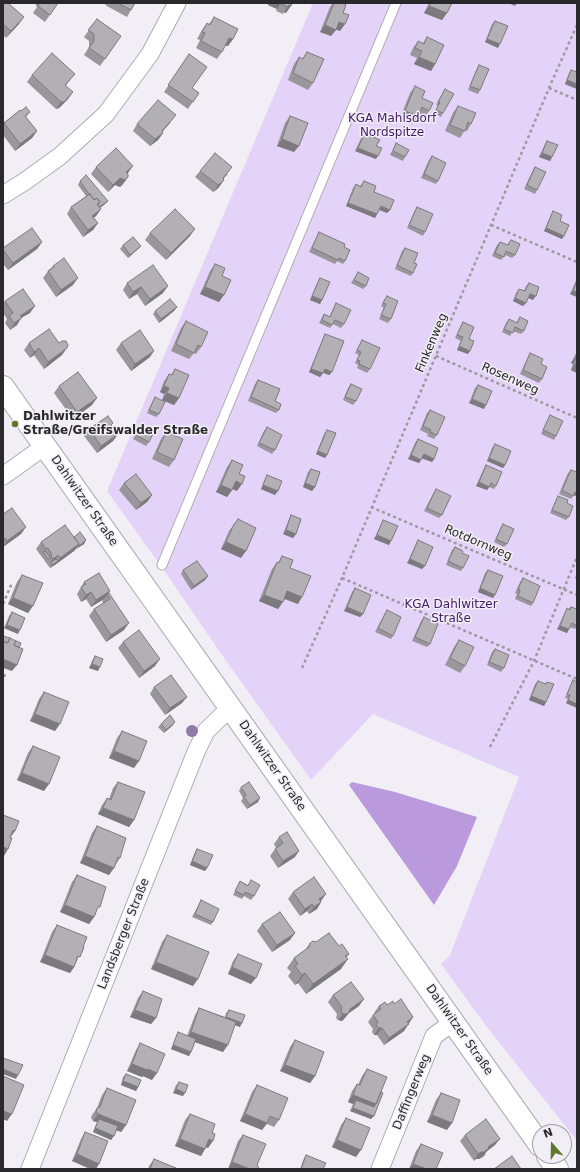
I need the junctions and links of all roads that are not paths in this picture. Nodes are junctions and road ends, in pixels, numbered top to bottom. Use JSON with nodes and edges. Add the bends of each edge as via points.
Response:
{"nodes":[{"id":1,"x":177,"y":3,"type":"edge"},
{"id":2,"x":396,"y":3,"type":"edge"},
{"id":3,"x":3,"y":195,"type":"edge"},
{"id":4,"x":3,"y":387,"type":"edge"},
{"id":5,"x":45,"y":446,"type":"junction"},
{"id":6,"x":3,"y":476,"type":"edge"},
{"id":7,"x":162,"y":565,"type":"dead end"},
{"id":8,"x":230,"y":708,"type":"junction"},
{"id":9,"x":453,"y":1022,"type":"junction"},
{"id":10,"x":532,"y":1134,"type":"edge"},
{"id":11,"x":30,"y":1169,"type":"edge"},
{"id":12,"x":380,"y":1169,"type":"edge"}],
"edges":[{"from":1,"to":3,"type":"street","via":[[150,54],[106,114],[60,156]]},
{"from":2,"to":7,"type":"lane"},
{"from":4,"to":5,"type":"main road","name":"Dahlwitzer Straße"},
{"from":5,"to":6,"type":"street"},
{"from":5,"to":8,"type":"main road","name":"Dahlwitzer Straße"},
{"from":8,"to":9,"type":"main road","name":"Dahlwitzer Straße"},
{"from":8,"to":11,"type":"street","name":"Landsberger Straße","via":[[206,731],[196,752]]},
{"from":9,"to":10,"type":"main road","name":"Dahlwitzer Straße"},
{"from":9,"to":12,"type":"street","name":"Daffingerweg","via":[[434,1036]]}]}
